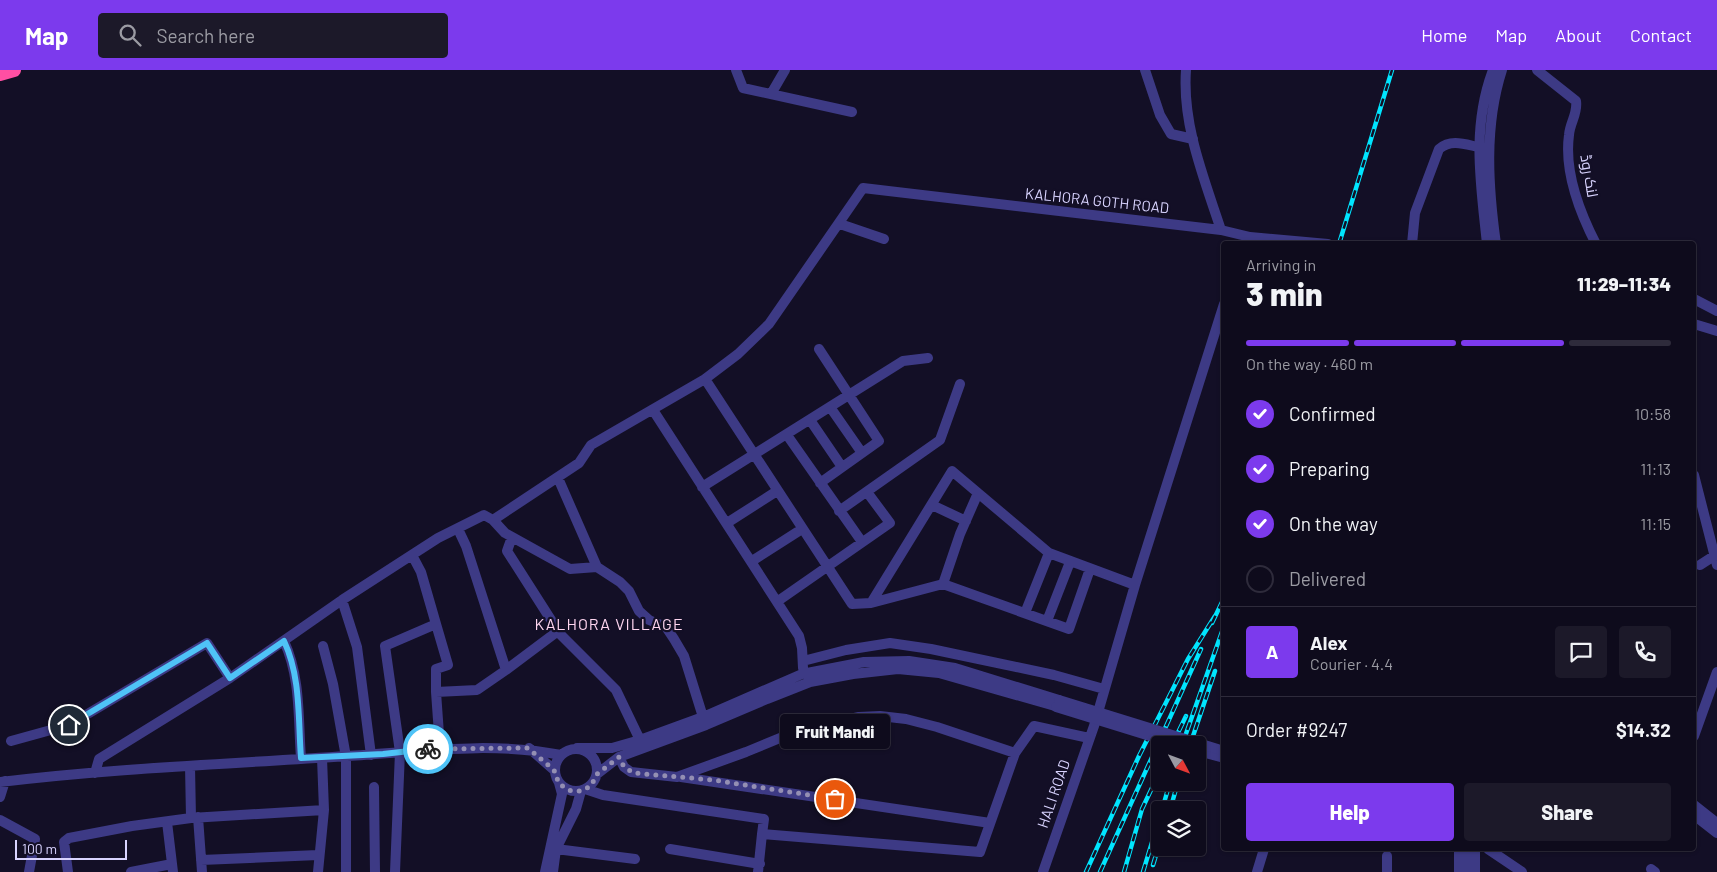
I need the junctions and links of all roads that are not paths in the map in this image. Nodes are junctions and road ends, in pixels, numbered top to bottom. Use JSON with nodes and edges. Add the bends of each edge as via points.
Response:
{"nodes":[{"id":1,"x":14,"y":70,"type":"edge"},
{"id":2,"x":736,"y":70,"type":"edge"},
{"id":3,"x":784,"y":70,"type":"edge"},
{"id":4,"x":1146,"y":70,"type":"edge"},
{"id":5,"x":1186,"y":70,"type":"edge"},
{"id":6,"x":1492,"y":70,"type":"edge"},
{"id":7,"x":1502,"y":70,"type":"edge"},
{"id":8,"x":1537,"y":70,"type":"edge"},
{"id":9,"x":0,"y":74,"type":"edge"},
{"id":10,"x":771,"y":94,"type":"junction"},
{"id":11,"x":852,"y":112,"type":"dead end"},
{"id":12,"x":1193,"y":139,"type":"junction"},
{"id":13,"x":1478,"y":146,"type":"junction"},
{"id":14,"x":840,"y":224,"type":"junction"},
{"id":15,"x":1221,"y":230,"type":"junction"},
{"id":16,"x":884,"y":239,"type":"dead end"},
{"id":17,"x":1249,"y":240,"type":"edge"},
{"id":18,"x":1269,"y":241,"type":"edge"},
{"id":19,"x":1412,"y":241,"type":"edge"},
{"id":20,"x":1487,"y":241,"type":"edge"},
{"id":21,"x":1496,"y":241,"type":"edge"},
{"id":22,"x":1595,"y":241,"type":"edge"},
{"id":23,"x":1696,"y":301,"type":"edge"},
{"id":24,"x":1717,"y":311,"type":"edge"},
{"id":25,"x":1221,"y":313,"type":"edge"},
{"id":26,"x":1696,"y":325,"type":"edge"},
{"id":27,"x":1717,"y":331,"type":"edge"},
{"id":28,"x":819,"y":349,"type":"dead end"},
{"id":29,"x":928,"y":358,"type":"dead end"},
{"id":30,"x":705,"y":379,"type":"junction"},
{"id":31,"x":960,"y":384,"type":"dead end"},
{"id":32,"x":849,"y":395,"type":"junction"},
{"id":33,"x":830,"y":407,"type":"junction"},
{"id":34,"x":652,"y":410,"type":"junction"},
{"id":35,"x":810,"y":420,"type":"junction"},
{"id":36,"x":787,"y":435,"type":"junction"},
{"id":37,"x":862,"y":453,"type":"junction"},
{"id":38,"x":754,"y":456,"type":"junction"},
{"id":39,"x":842,"y":467,"type":"junction"},
{"id":40,"x":558,"y":478,"type":"junction"},
{"id":41,"x":820,"y":483,"type":"junction"},
{"id":42,"x":702,"y":487,"type":"junction"},
{"id":43,"x":777,"y":491,"type":"junction"},
{"id":44,"x":867,"y":492,"type":"junction"},
{"id":45,"x":978,"y":493,"type":"junction"},
{"id":46,"x":1696,"y":493,"type":"edge"},
{"id":47,"x":932,"y":505,"type":"junction"},
{"id":48,"x":839,"y":511,"type":"junction"},
{"id":49,"x":493,"y":520,"type":"junction"},
{"id":50,"x":966,"y":521,"type":"junction"},
{"id":51,"x":727,"y":524,"type":"junction"},
{"id":52,"x":458,"y":529,"type":"junction"},
{"id":53,"x":802,"y":529,"type":"junction"},
{"id":54,"x":512,"y":537,"type":"junction"},
{"id":55,"x":862,"y":542,"type":"junction"},
{"id":56,"x":1049,"y":553,"type":"junction"},
{"id":57,"x":412,"y":555,"type":"junction"},
{"id":58,"x":1716,"y":558,"type":"edge"},
{"id":59,"x":752,"y":561,"type":"junction"},
{"id":60,"x":1070,"y":562,"type":"junction"},
{"id":61,"x":1700,"y":565,"type":"dead end"},
{"id":62,"x":827,"y":566,"type":"junction"},
{"id":63,"x":596,"y":567,"type":"junction"},
{"id":64,"x":1090,"y":569,"type":"junction"},
{"id":65,"x":943,"y":584,"type":"junction"},
{"id":66,"x":1134,"y":585,"type":"junction"},
{"id":67,"x":342,"y":600,"type":"junction"},
{"id":68,"x":778,"y":601,"type":"junction"},
{"id":69,"x":871,"y":603,"type":"junction"},
{"id":70,"x":1025,"y":613,"type":"junction"},
{"id":71,"x":1047,"y":621,"type":"junction"},
{"id":72,"x":436,"y":624,"type":"junction"},
{"id":73,"x":558,"y":631,"type":"junction"},
{"id":74,"x":284,"y":641,"type":"junction"},
{"id":75,"x":323,"y":646,"type":"dead end"},
{"id":76,"x":803,"y":661,"type":"junction"},
{"id":77,"x":506,"y":670,"type":"junction"},
{"id":78,"x":1717,"y":672,"type":"edge"},
{"id":79,"x":802,"y":674,"type":"junction"},
{"id":80,"x":230,"y":678,"type":"junction"},
{"id":81,"x":1104,"y":689,"type":"junction"},
{"id":82,"x":436,"y":692,"type":"junction"},
{"id":83,"x":1057,"y":704,"type":"junction"},
{"id":84,"x":703,"y":717,"type":"junction"},
{"id":85,"x":1696,"y":730,"type":"edge"},
{"id":86,"x":1152,"y":736,"type":"edge"},
{"id":87,"x":1089,"y":738,"type":"junction"},
{"id":88,"x":640,"y":740,"type":"junction"},
{"id":89,"x":11,"y":741,"type":"dead end"},
{"id":90,"x":440,"y":748,"type":"junction"},
{"id":91,"x":528,"y":748,"type":"junction"},
{"id":92,"x":577,"y":748,"type":"junction"},
{"id":93,"x":1221,"y":750,"type":"edge"},
{"id":94,"x":400,"y":752,"type":"junction"},
{"id":95,"x":1015,"y":753,"type":"junction"},
{"id":96,"x":1206,"y":753,"type":"edge"},
{"id":97,"x":371,"y":754,"type":"junction"},
{"id":98,"x":561,"y":755,"type":"junction"},
{"id":99,"x":346,"y":756,"type":"junction"},
{"id":100,"x":619,"y":757,"type":"junction"},
{"id":101,"x":1221,"y":757,"type":"edge"},
{"id":102,"x":301,"y":758,"type":"junction"},
{"id":103,"x":322,"y":758,"type":"junction"},
{"id":104,"x":190,"y":766,"type":"junction"},
{"id":105,"x":554,"y":770,"type":"junction"},
{"id":106,"x":95,"y":773,"type":"junction"},
{"id":107,"x":597,"y":774,"type":"junction"},
{"id":108,"x":677,"y":777,"type":"junction"},
{"id":109,"x":3,"y":781,"type":"edge"},
{"id":110,"x":559,"y":784,"type":"junction"},
{"id":111,"x":374,"y":787,"type":"dead end"},
{"id":112,"x":583,"y":790,"type":"junction"},
{"id":113,"x":0,"y":797,"type":"edge"},
{"id":114,"x":1696,"y":806,"type":"edge"},
{"id":115,"x":324,"y":810,"type":"junction"},
{"id":116,"x":195,"y":817,"type":"junction"},
{"id":117,"x":1696,"y":817,"type":"edge"},
{"id":118,"x":0,"y":820,"type":"edge"},
{"id":119,"x":167,"y":822,"type":"junction"},
{"id":120,"x":1717,"y":822,"type":"edge"},
{"id":121,"x":990,"y":823,"type":"junction"},
{"id":122,"x":1717,"y":833,"type":"edge"},
{"id":123,"x":762,"y":834,"type":"junction"},
{"id":124,"x":556,"y":849,"type":"junction"},
{"id":125,"x":670,"y":849,"type":"dead end"},
{"id":126,"x":1263,"y":851,"type":"edge"},
{"id":127,"x":1459,"y":851,"type":"edge"},
{"id":128,"x":1466,"y":851,"type":"edge"},
{"id":129,"x":1475,"y":851,"type":"edge"},
{"id":130,"x":1491,"y":851,"type":"edge"},
{"id":131,"x":318,"y":855,"type":"junction"},
{"id":132,"x":1387,"y":856,"type":"dead end"},
{"id":133,"x":635,"y":859,"type":"dead end"},
{"id":134,"x":201,"y":860,"type":"junction"},
{"id":135,"x":173,"y":868,"type":"edge"},
{"id":136,"x":759,"y":868,"type":"edge"},
{"id":137,"x":28,"y":872,"type":"edge"},
{"id":138,"x":68,"y":872,"type":"edge"},
{"id":139,"x":131,"y":872,"type":"edge"},
{"id":140,"x":202,"y":872,"type":"edge"},
{"id":141,"x":318,"y":872,"type":"edge"},
{"id":142,"x":346,"y":872,"type":"edge"},
{"id":143,"x":376,"y":872,"type":"edge"},
{"id":144,"x":395,"y":872,"type":"edge"},
{"id":145,"x":545,"y":872,"type":"edge"},
{"id":146,"x":552,"y":872,"type":"edge"},
{"id":147,"x":1043,"y":872,"type":"edge"},
{"id":148,"x":1257,"y":872,"type":"edge"},
{"id":149,"x":1388,"y":872,"type":"edge"},
{"id":150,"x":1459,"y":872,"type":"edge"},
{"id":151,"x":1466,"y":872,"type":"edge"},
{"id":152,"x":1475,"y":872,"type":"edge"},
{"id":153,"x":1522,"y":872,"type":"edge"}],
"edges":[{"from":1,"to":9,"type":"highway"},
{"from":2,"to":10,"type":"street","via":[[743,88]]},
{"from":3,"to":10,"type":"street"},
{"from":4,"to":12,"type":"street","via":[[1160,115],[1171,134]]},
{"from":5,"to":12,"type":"street","via":[[1184,90]]},
{"from":6,"to":13,"type":"street"},
{"from":7,"to":21,"type":"street","via":[[1494,100],[1488,149]]},
{"from":8,"to":22,"type":"street","name":"لنک روڈ","via":[[1576,101],[1577,110],[1569,133],[1568,162],[1580,210]]},
{"from":10,"to":11,"type":"street"},
{"from":12,"to":15,"type":"street"},
{"from":13,"to":19,"type":"street","via":[[1453,142],[1439,149],[1415,214]]},
{"from":13,"to":20,"type":"street"},
{"from":14,"to":15,"type":"street","name":"KALHORA GOTH ROAD","via":[[863,188]]},
{"from":14,"to":16,"type":"street"},
{"from":14,"to":30,"type":"street","via":[[769,324],[738,354]]},
{"from":15,"to":17,"type":"street","name":"KALHORA GOTH ROAD"},
{"from":17,"to":18,"type":"street","name":"KALHORA GOTH ROAD"},
{"from":23,"to":24,"type":"street"},
{"from":25,"to":66,"type":"street","name":"HALI ROAD"},
{"from":26,"to":27,"type":"street"},
{"from":28,"to":32,"type":"street"},
{"from":29,"to":32,"type":"street","via":[[903,361]]},
{"from":30,"to":34,"type":"street"},
{"from":30,"to":38,"type":"street"},
{"from":31,"to":44,"type":"street","via":[[940,440]]},
{"from":32,"to":33,"type":"street"},
{"from":32,"to":37,"type":"street","via":[[879,441]]},
{"from":33,"to":35,"type":"street"},
{"from":33,"to":37,"type":"street"},
{"from":34,"to":40,"type":"street","via":[[591,445],[579,463]]},
{"from":34,"to":42,"type":"street"},
{"from":35,"to":36,"type":"street"},
{"from":35,"to":39,"type":"street"},
{"from":36,"to":38,"type":"street"},
{"from":36,"to":41,"type":"street"},
{"from":37,"to":39,"type":"street"},
{"from":38,"to":42,"type":"street"},
{"from":38,"to":43,"type":"street"},
{"from":39,"to":41,"type":"street"},
{"from":40,"to":49,"type":"street"},
{"from":40,"to":63,"type":"street"},
{"from":41,"to":48,"type":"street"},
{"from":42,"to":51,"type":"street"},
{"from":43,"to":51,"type":"street"},
{"from":43,"to":53,"type":"street"},
{"from":44,"to":48,"type":"street"},
{"from":44,"to":55,"type":"street","via":[[890,523]]},
{"from":45,"to":47,"type":"street","via":[[952,471]]},
{"from":45,"to":50,"type":"street"},
{"from":45,"to":56,"type":"street"},
{"from":46,"to":58,"type":"street"},
{"from":47,"to":50,"type":"street"},
{"from":47,"to":69,"type":"street"},
{"from":48,"to":55,"type":"street"},
{"from":49,"to":52,"type":"street","via":[[484,515]]},
{"from":49,"to":54,"type":"street"},
{"from":50,"to":65,"type":"street"},
{"from":51,"to":59,"type":"street"},
{"from":52,"to":57,"type":"street"},
{"from":52,"to":77,"type":"street"},
{"from":53,"to":59,"type":"street"},
{"from":53,"to":62,"type":"street"},
{"from":54,"to":63,"type":"street","via":[[570,569]]},
{"from":54,"to":73,"type":"street","via":[[507,551]]},
{"from":55,"to":62,"type":"street"},
{"from":56,"to":60,"type":"street"},
{"from":56,"to":70,"type":"street"},
{"from":57,"to":67,"type":"street"},
{"from":57,"to":72,"type":"street","via":[[421,572]]},
{"from":58,"to":61,"type":"street"},
{"from":59,"to":68,"type":"street"},
{"from":60,"to":64,"type":"street"},
{"from":60,"to":71,"type":"street"},
{"from":62,"to":68,"type":"street"},
{"from":62,"to":69,"type":"street","via":[[852,604]]},
{"from":63,"to":84,"type":"street","via":[[620,582],[649,620],[666,627],[684,656]]},
{"from":64,"to":66,"type":"street"},
{"from":64,"to":71,"type":"street","via":[[1069,629]]},
{"from":65,"to":69,"type":"street"},
{"from":65,"to":70,"type":"street"},
{"from":66,"to":81,"type":"street","name":"HALI ROAD"},
{"from":67,"to":74,"type":"street"},
{"from":67,"to":97,"type":"street","via":[[357,647]]},
{"from":68,"to":76,"type":"street","via":[[799,636]]},
{"from":70,"to":71,"type":"street"},
{"from":72,"to":82,"type":"street","via":[[448,665],[436,669]]},
{"from":72,"to":94,"type":"street","via":[[385,646]]},
{"from":73,"to":77,"type":"street"},
{"from":73,"to":88,"type":"street","via":[[616,690]]},
{"from":74,"to":80,"type":"street"},
{"from":74,"to":102,"type":"street","via":[[293,661]]},
{"from":75,"to":99,"type":"street"},
{"from":76,"to":79,"type":"street"},
{"from":76,"to":81,"type":"street","via":[[890,643],[1054,675]]},
{"from":77,"to":82,"type":"street","via":[[477,690]]},
{"from":78,"to":85,"type":"street"},
{"from":79,"to":83,"type":"street","via":[[864,662],[909,661],[955,668]]},
{"from":79,"to":84,"type":"street"},
{"from":80,"to":89,"type":"street","via":[[207,643],[69,725]]},
{"from":80,"to":106,"type":"street","via":[[99,759]]},
{"from":81,"to":87,"type":"street","name":"HALI ROAD"},
{"from":82,"to":90,"type":"street"},
{"from":83,"to":86,"type":"street","bridge":true},
{"from":83,"to":93,"type":"street","bridge":true},
{"from":83,"to":100,"type":"street","via":[[931,672],[898,669],[853,674],[810,682]]},
{"from":84,"to":88,"type":"street"},
{"from":87,"to":95,"type":"street","via":[[1034,726]]},
{"from":87,"to":147,"type":"street","name":"HALI ROAD"},
{"from":88,"to":92,"type":"street","via":[[612,748]]},
{"from":90,"to":91,"type":"street"},
{"from":90,"to":94,"type":"street"},
{"from":91,"to":98,"type":"street"},
{"from":91,"to":105,"type":"street"},
{"from":92,"to":98,"type":"street"},
{"from":92,"to":107,"type":"street","via":[[595,760]]},
{"from":94,"to":97,"type":"street"},
{"from":94,"to":144,"type":"street"},
{"from":95,"to":108,"type":"street","via":[[906,719],[866,717],[797,731]]},
{"from":95,"to":121,"type":"street"},
{"from":96,"to":101,"type":"street"},
{"from":97,"to":99,"type":"street"},
{"from":98,"to":105,"type":"street"},
{"from":99,"to":103,"type":"street"},
{"from":99,"to":142,"type":"street"},
{"from":100,"to":107,"type":"street"},
{"from":100,"to":108,"type":"street","via":[[631,772]]},
{"from":102,"to":103,"type":"street"},
{"from":102,"to":104,"type":"street"},
{"from":103,"to":115,"type":"street"},
{"from":104,"to":106,"type":"street"},
{"from":104,"to":116,"type":"street"},
{"from":105,"to":110,"type":"street"},
{"from":106,"to":109,"type":"street"},
{"from":107,"to":112,"type":"street","via":[[591,786]]},
{"from":108,"to":121,"type":"street"},
{"from":109,"to":113,"type":"street"},
{"from":110,"to":112,"type":"street","via":[[571,791]]},
{"from":110,"to":145,"type":"street","via":[[562,794]]},
{"from":111,"to":143,"type":"street"},
{"from":112,"to":123,"type":"street","via":[[764,819]]},
{"from":112,"to":124,"type":"street"},
{"from":114,"to":120,"type":"street"},
{"from":115,"to":116,"type":"street"},
{"from":115,"to":131,"type":"street"},
{"from":116,"to":119,"type":"street"},
{"from":116,"to":134,"type":"street"},
{"from":117,"to":122,"type":"street"},
{"from":118,"to":137,"type":"street","via":[[35,839]]},
{"from":119,"to":135,"type":"street"},
{"from":119,"to":138,"type":"street","via":[[69,838],[64,842]]},
{"from":121,"to":123,"type":"street","via":[[980,852]]},
{"from":123,"to":136,"type":"street"},
{"from":124,"to":133,"type":"street"},
{"from":124,"to":146,"type":"street"},
{"from":125,"to":136,"type":"street"},
{"from":126,"to":148,"type":"street"},
{"from":127,"to":150,"type":"street"},
{"from":128,"to":151,"type":"street"},
{"from":129,"to":152,"type":"street"},
{"from":130,"to":153,"type":"street"},
{"from":131,"to":134,"type":"street"},
{"from":131,"to":141,"type":"street"},
{"from":132,"to":149,"type":"street"},
{"from":134,"to":140,"type":"street"},
{"from":135,"to":139,"type":"street"}]}
